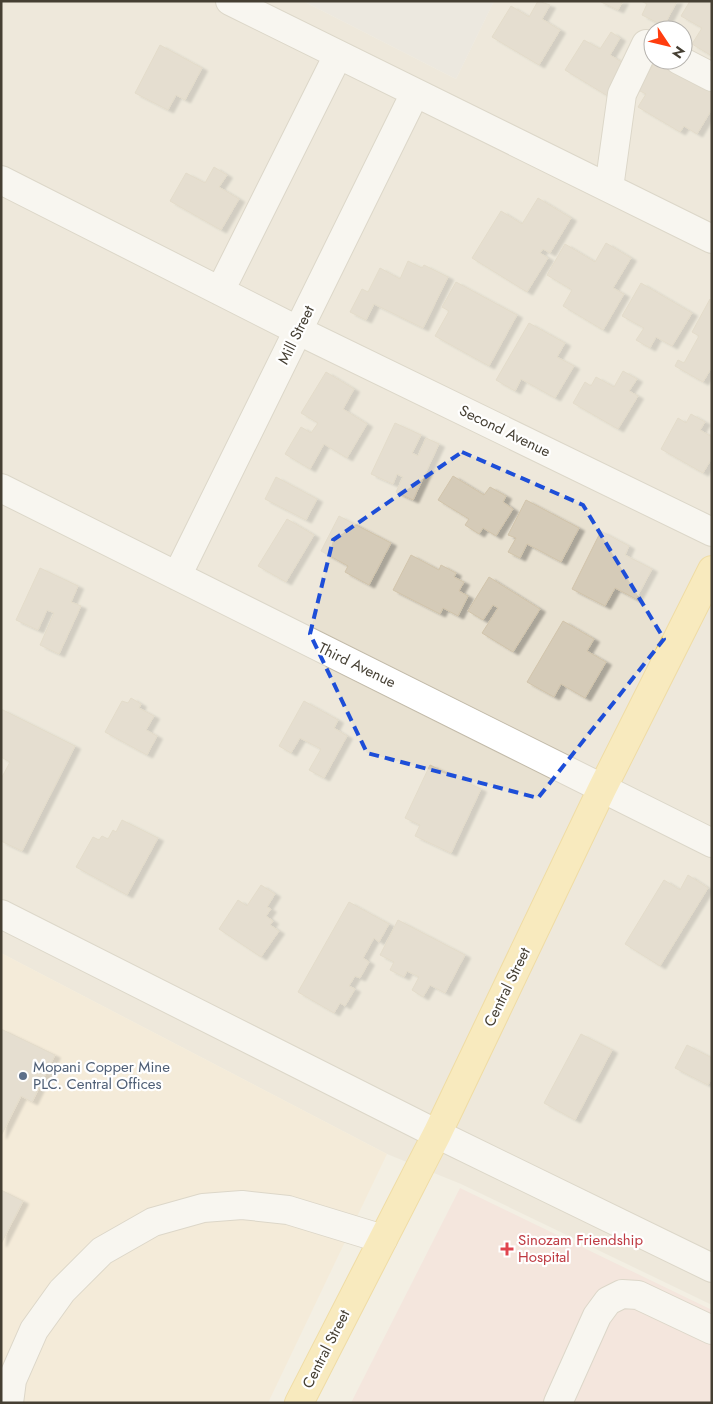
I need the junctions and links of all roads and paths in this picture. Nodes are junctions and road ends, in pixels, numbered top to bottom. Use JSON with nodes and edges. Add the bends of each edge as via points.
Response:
{"nodes":[{"id":1,"x":230,"y":1,"type":"edge"},
{"id":2,"x":643,"y":50,"type":"edge"},
{"id":3,"x":338,"y":55,"type":"junction"},
{"id":4,"x":693,"y":67,"type":"edge"},
{"id":5,"x":712,"y":76,"type":"edge"},
{"id":6,"x":415,"y":93,"type":"junction"},
{"id":7,"x":1,"y":180,"type":"edge"},
{"id":8,"x":608,"y":188,"type":"junction"},
{"id":9,"x":712,"y":240,"type":"edge"},
{"id":10,"x":220,"y":291,"type":"junction"},
{"id":11,"x":298,"y":330,"type":"junction"},
{"id":12,"x":1,"y":488,"type":"edge"},
{"id":13,"x":712,"y":532,"type":"edge"},
{"id":14,"x":712,"y":570,"type":"edge"},
{"id":15,"x":177,"y":576,"type":"junction"},
{"id":16,"x":602,"y":789,"type":"junction"},
{"id":17,"x":712,"y":843,"type":"edge"},
{"id":18,"x":1,"y":914,"type":"edge"},
{"id":19,"x":437,"y":1134,"type":"junction"},
{"id":20,"x":383,"y":1239,"type":"junction"},
{"id":21,"x":712,"y":1268,"type":"edge"},
{"id":22,"x":712,"y":1330,"type":"edge"},
{"id":23,"x":9,"y":1403,"type":"edge"},
{"id":24,"x":299,"y":1403,"type":"edge"},
{"id":25,"x":558,"y":1403,"type":"edge"}],
"edges":[{"from":1,"to":3,"type":"street"},
{"from":2,"to":8,"type":"street","via":[[622,94]]},
{"from":3,"to":6,"type":"street"},
{"from":3,"to":10,"type":"street"},
{"from":4,"to":5,"type":"street"},
{"from":6,"to":8,"type":"street"},
{"from":6,"to":11,"type":"street","name":"Mill Street"},
{"from":7,"to":10,"type":"street","name":"Second Avenue"},
{"from":8,"to":9,"type":"street"},
{"from":10,"to":11,"type":"street","name":"Second Avenue"},
{"from":11,"to":13,"type":"street","name":"Second Avenue"},
{"from":11,"to":15,"type":"street","name":"Mill Street"},
{"from":12,"to":15,"type":"street","name":"Third Avenue"},
{"from":14,"to":16,"type":"main road","name":"Central Street"},
{"from":15,"to":16,"type":"street","name":"Third Avenue"},
{"from":16,"to":17,"type":"street","name":"Third Avenue"},
{"from":16,"to":19,"type":"main road","name":"Central Street"},
{"from":18,"to":19,"type":"street"},
{"from":19,"to":20,"type":"main road","name":"Central Street"},
{"from":19,"to":21,"type":"street"},
{"from":20,"to":23,"type":"street","via":[[288,1210],[242,1205],[203,1208],[153,1222],[102,1252],[62,1291],[34,1330],[12,1380]]},
{"from":20,"to":24,"type":"main road","name":"Central Street"},
{"from":22,"to":25,"type":"street","via":[[638,1295],[622,1294],[608,1301],[597,1316]]}]}
